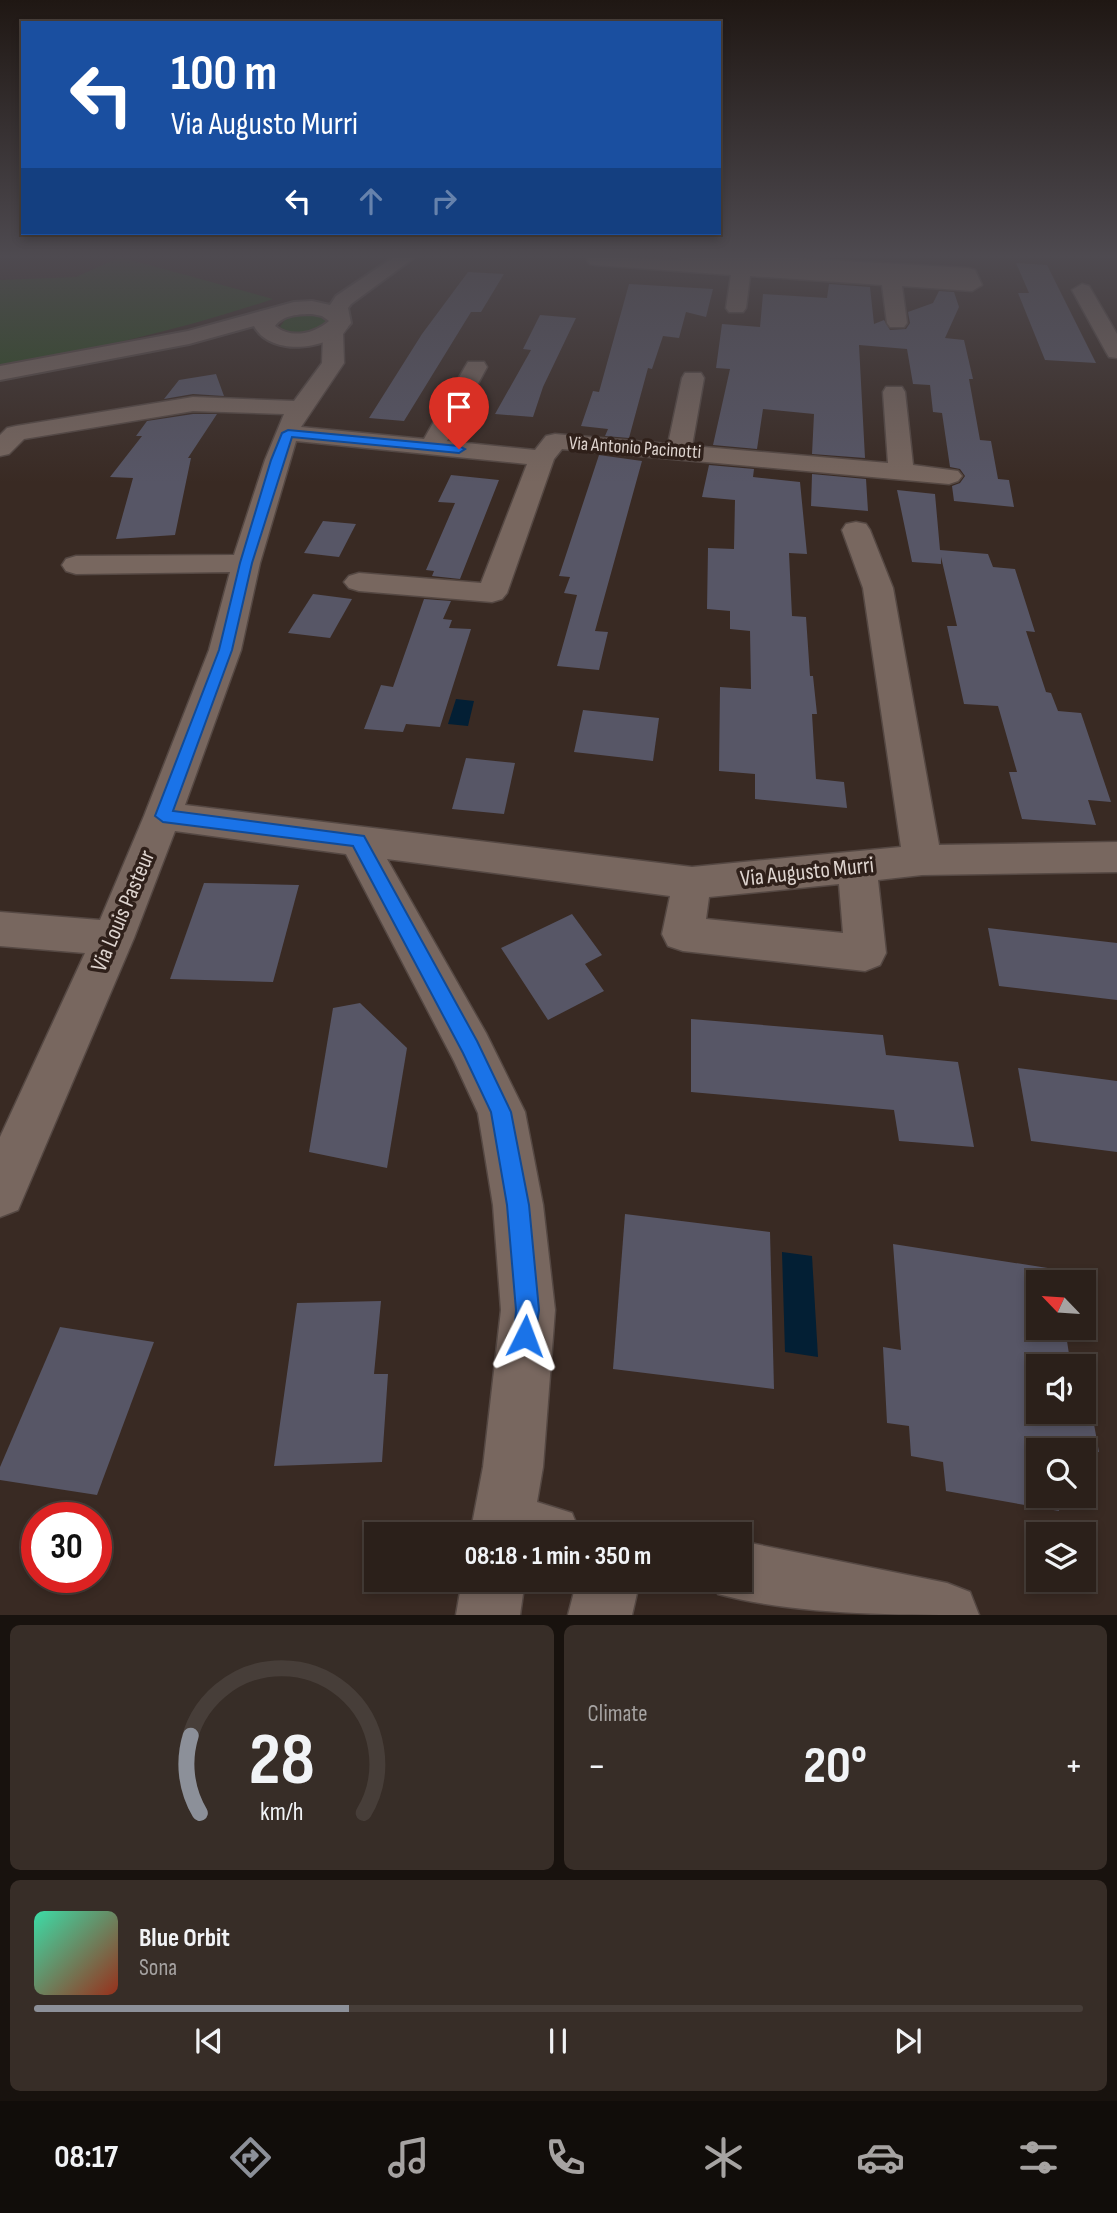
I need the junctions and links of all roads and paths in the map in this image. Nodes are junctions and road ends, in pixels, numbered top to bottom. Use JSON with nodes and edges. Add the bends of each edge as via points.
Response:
{"nodes":[{"id":1,"x":208,"y":332,"type":"edge"},
{"id":2,"x":268,"y":332,"type":"edge"},
{"id":3,"x":335,"y":332,"type":"edge"},
{"id":4,"x":337,"y":332,"type":"edge"},
{"id":5,"x":1106,"y":332,"type":"edge"},
{"id":6,"x":202,"y":334,"type":"junction"},
{"id":7,"x":288,"y":338,"type":"junction"},
{"id":8,"x":1117,"y":352,"type":"edge"},
{"id":9,"x":476,"y":367,"type":"dead end"},
{"id":10,"x":0,"y":373,"type":"edge"},
{"id":11,"x":693,"y":378,"type":"dead end"},
{"id":12,"x":894,"y":392,"type":"dead end"},
{"id":13,"x":293,"y":421,"type":"junction"},
{"id":14,"x":437,"y":438,"type":"junction"},
{"id":15,"x":0,"y":449,"type":"edge"},
{"id":16,"x":549,"y":450,"type":"junction"},
{"id":17,"x":679,"y":450,"type":"junction"},
{"id":18,"x":901,"y":472,"type":"junction"},
{"id":19,"x":949,"y":476,"type":"dead end"},
{"id":20,"x":856,"y":530,"type":"dead end"},
{"id":21,"x":246,"y":563,"type":"junction"},
{"id":22,"x":76,"y":565,"type":"dead end"},
{"id":23,"x":359,"y":582,"type":"dead end"},
{"id":24,"x":163,"y":816,"type":"junction"},
{"id":25,"x":358,"y":841,"type":"junction"},
{"id":26,"x":1117,"y":857,"type":"edge"},
{"id":27,"x":922,"y":860,"type":"junction"},
{"id":28,"x":857,"y":867,"type":"junction"},
{"id":29,"x":692,"y":883,"type":"junction"},
{"id":30,"x":0,"y":929,"type":"edge"},
{"id":31,"x":113,"y":938,"type":"junction"},
{"id":32,"x":0,"y":1192,"type":"edge"},
{"id":33,"x":512,"y":1522,"type":"edge"},
{"id":34,"x":752,"y":1574,"type":"edge"},
{"id":35,"x":496,"y":1592,"type":"edge"},
{"id":36,"x":606,"y":1592,"type":"edge"},
{"id":37,"x":488,"y":1615,"type":"edge"},
{"id":38,"x":600,"y":1615,"type":"edge"},
{"id":39,"x":947,"y":1615,"type":"edge"}],
"edges":[{"from":1,"to":6,"type":"street"},
{"from":2,"to":7,"type":"street"},
{"from":3,"to":7,"type":"street"},
{"from":4,"to":13,"type":"street","name":"Via Louis Pasteur","via":[[333,363]]},
{"from":5,"to":8,"type":"street"},
{"from":6,"to":7,"type":"street"},
{"from":6,"to":10,"type":"street"},
{"from":9,"to":14,"type":"street"},
{"from":11,"to":17,"type":"street"},
{"from":12,"to":18,"type":"street"},
{"from":13,"to":14,"type":"street","name":"Via Antonio Pacinotti"},
{"from":13,"to":15,"type":"street","name":"Via Antonio Pacinotti","via":[[194,404],[16,433]]},
{"from":13,"to":21,"type":"street","name":"Via Louis Pasteur"},
{"from":14,"to":16,"type":"street","name":"Via Antonio Pacinotti"},
{"from":16,"to":17,"type":"street","name":"Via Antonio Pacinotti"},
{"from":16,"to":23,"type":"street","via":[[492,593]]},
{"from":17,"to":18,"type":"street","name":"Via Antonio Pacinotti"},
{"from":18,"to":19,"type":"street","name":"Via Antonio Pacinotti"},
{"from":20,"to":27,"type":"street","via":[[878,588]]},
{"from":21,"to":22,"type":"street"},
{"from":21,"to":24,"type":"street","name":"Via Louis Pasteur","via":[[225,650]]},
{"from":24,"to":25,"type":"street","name":"Via Augusto Murri"},
{"from":24,"to":31,"type":"street","name":"Via Louis Pasteur"},
{"from":25,"to":29,"type":"street","name":"Via Augusto Murri"},
{"from":25,"to":33,"type":"street","via":[[501,1112],[518,1205],[528,1310]]},
{"from":26,"to":27,"type":"street","name":"Via Augusto Murri"},
{"from":27,"to":28,"type":"street","name":"Via Augusto Murri"},
{"from":28,"to":29,"type":"street","name":"Via Augusto Murri"},
{"from":28,"to":29,"type":"street","via":[[865,953],[683,934]]},
{"from":30,"to":31,"type":"street"},
{"from":31,"to":32,"type":"street","name":"Via Louis Pasteur"},
{"from":34,"to":39,"type":"street"},
{"from":35,"to":37,"type":"street"},
{"from":36,"to":38,"type":"street"}]}
